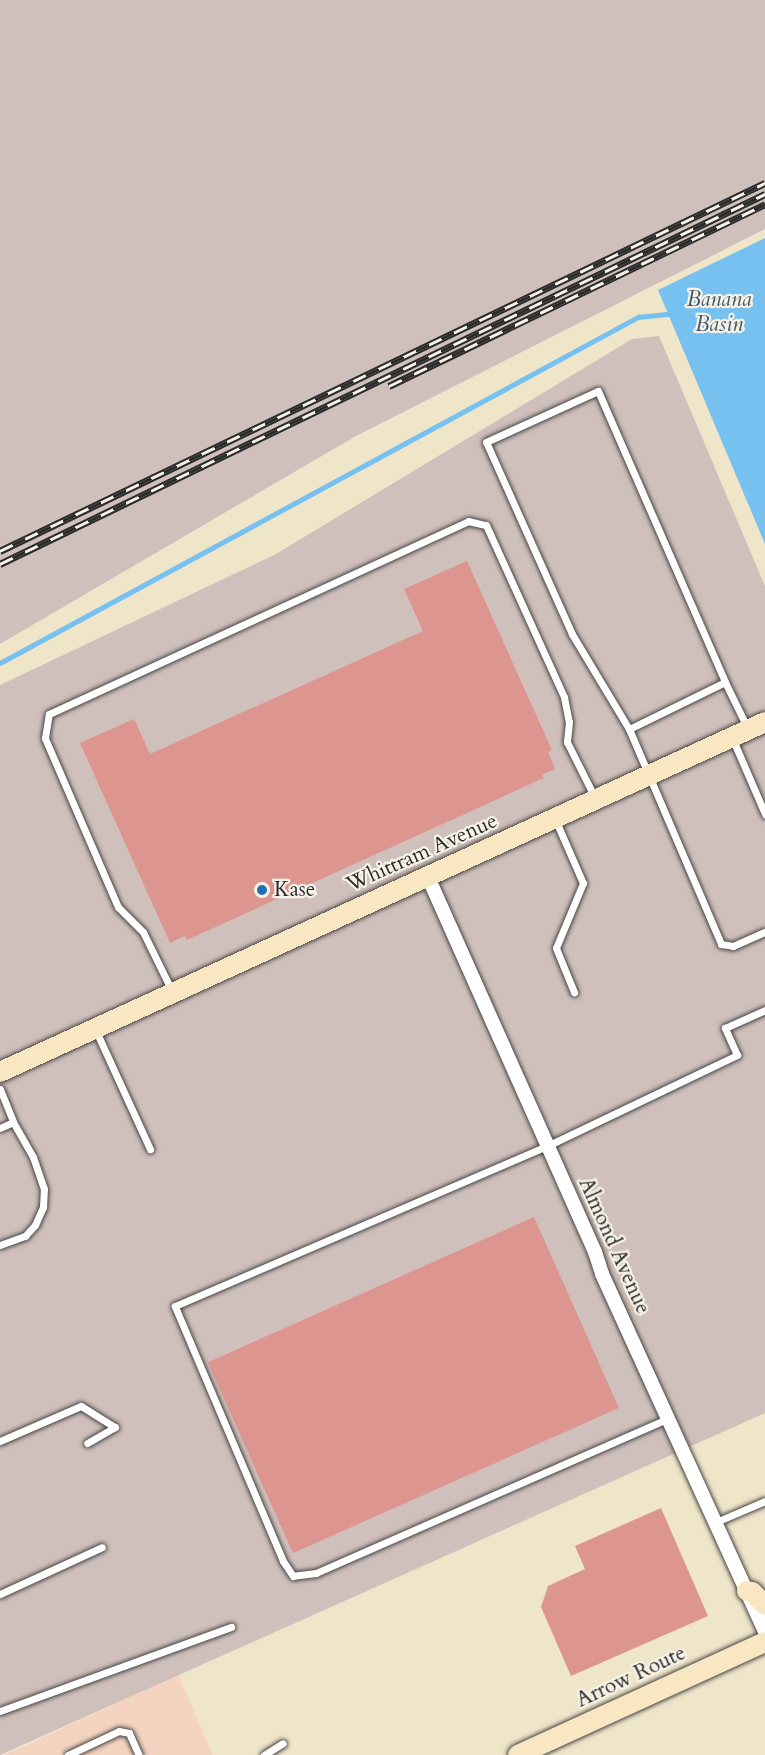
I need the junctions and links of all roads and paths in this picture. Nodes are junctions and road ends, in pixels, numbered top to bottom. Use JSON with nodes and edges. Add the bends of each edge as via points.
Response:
{"nodes":[{"id":1,"x":724,"y":682,"type":"junction"},
{"id":2,"x":629,"y":729,"type":"junction"},
{"id":3,"x":748,"y":730,"type":"edge"},
{"id":4,"x":649,"y":776,"type":"junction"},
{"id":5,"x":596,"y":800,"type":"junction"},
{"id":6,"x":765,"y":814,"type":"edge"},
{"id":7,"x":555,"y":819,"type":"junction"},
{"id":8,"x":428,"y":877,"type":"junction"},
{"id":9,"x":765,"y":932,"type":"edge"},
{"id":10,"x":574,"y":992,"type":"dead end"},
{"id":11,"x":173,"y":993,"type":"junction"},
{"id":12,"x":765,"y":1010,"type":"edge"},
{"id":13,"x":94,"y":1029,"type":"junction"},
{"id":14,"x":0,"y":1072,"type":"edge"},
{"id":15,"x":0,"y":1089,"type":"edge"},
{"id":16,"x":13,"y":1122,"type":"junction"},
{"id":17,"x":0,"y":1128,"type":"edge"},
{"id":18,"x":547,"y":1146,"type":"junction"},
{"id":19,"x":150,"y":1149,"type":"dead end"},
{"id":20,"x":0,"y":1245,"type":"edge"},
{"id":21,"x":669,"y":1418,"type":"junction"},
{"id":22,"x":0,"y":1441,"type":"edge"},
{"id":23,"x":87,"y":1443,"type":"dead end"},
{"id":24,"x":765,"y":1501,"type":"edge"},
{"id":25,"x":716,"y":1522,"type":"junction"},
{"id":26,"x":102,"y":1547,"type":"dead end"},
{"id":27,"x":747,"y":1591,"type":"junction"},
{"id":28,"x":0,"y":1594,"type":"edge"},
{"id":29,"x":765,"y":1605,"type":"edge"},
{"id":30,"x":231,"y":1627,"type":"dead end"},
{"id":31,"x":765,"y":1631,"type":"edge"},
{"id":32,"x":765,"y":1642,"type":"edge"},
{"id":33,"x":0,"y":1711,"type":"edge"},
{"id":34,"x":283,"y":1743,"type":"dead end"},
{"id":35,"x":68,"y":1755,"type":"edge"},
{"id":36,"x":139,"y":1755,"type":"edge"},
{"id":37,"x":264,"y":1755,"type":"edge"},
{"id":38,"x":518,"y":1755,"type":"edge"}],
"edges":[{"from":1,"to":2,"type":"lane"},
{"from":1,"to":2,"type":"lane","via":[[598,391],[486,442],[572,634]]},
{"from":1,"to":3,"type":"lane"},
{"from":2,"to":4,"type":"lane"},
{"from":3,"to":4,"type":"street","name":"Whittram Avenue"},
{"from":3,"to":6,"type":"lane"},
{"from":4,"to":5,"type":"street","name":"Whittram Avenue"},
{"from":4,"to":9,"type":"lane","via":[[721,944],[733,946]]},
{"from":5,"to":7,"type":"street","name":"Whittram Avenue"},
{"from":5,"to":11,"type":"lane","via":[[567,742],[569,722],[564,697],[486,525],[468,521],[49,714],[45,738],[118,907],[143,932]]},
{"from":7,"to":8,"type":"street","name":"Whittram Avenue"},
{"from":7,"to":10,"type":"lane","via":[[583,883],[556,948]]},
{"from":8,"to":11,"type":"street","name":"Whittram Avenue"},
{"from":8,"to":18,"type":"street","name":"Almond Avenue"},
{"from":11,"to":13,"type":"street","name":"Whittram Avenue"},
{"from":12,"to":18,"type":"lane","via":[[725,1028],[736,1055]]},
{"from":13,"to":14,"type":"street","name":"Whittram Avenue"},
{"from":13,"to":19,"type":"lane"},
{"from":15,"to":16,"type":"lane"},
{"from":16,"to":17,"type":"lane"},
{"from":16,"to":20,"type":"lane","via":[[33,1157],[44,1189],[35,1225],[25,1236]]},
{"from":18,"to":21,"type":"street","name":"Almond Avenue"},
{"from":18,"to":21,"type":"lane","via":[[176,1306],[284,1561],[293,1576],[316,1573]]},
{"from":21,"to":25,"type":"street","name":"Almond Avenue"},
{"from":22,"to":23,"type":"lane","via":[[81,1406],[115,1427]]},
{"from":24,"to":25,"type":"lane"},
{"from":25,"to":27,"type":"street","name":"Almond Avenue"},
{"from":26,"to":28,"type":"lane"},
{"from":27,"to":29,"type":"street"},
{"from":27,"to":31,"type":"street","name":"Almond Avenue"},
{"from":30,"to":33,"type":"lane"},
{"from":32,"to":38,"type":"street","name":"Arrow Route"},
{"from":34,"to":37,"type":"lane"},
{"from":35,"to":36,"type":"lane","via":[[119,1731],[129,1733]]}]}
